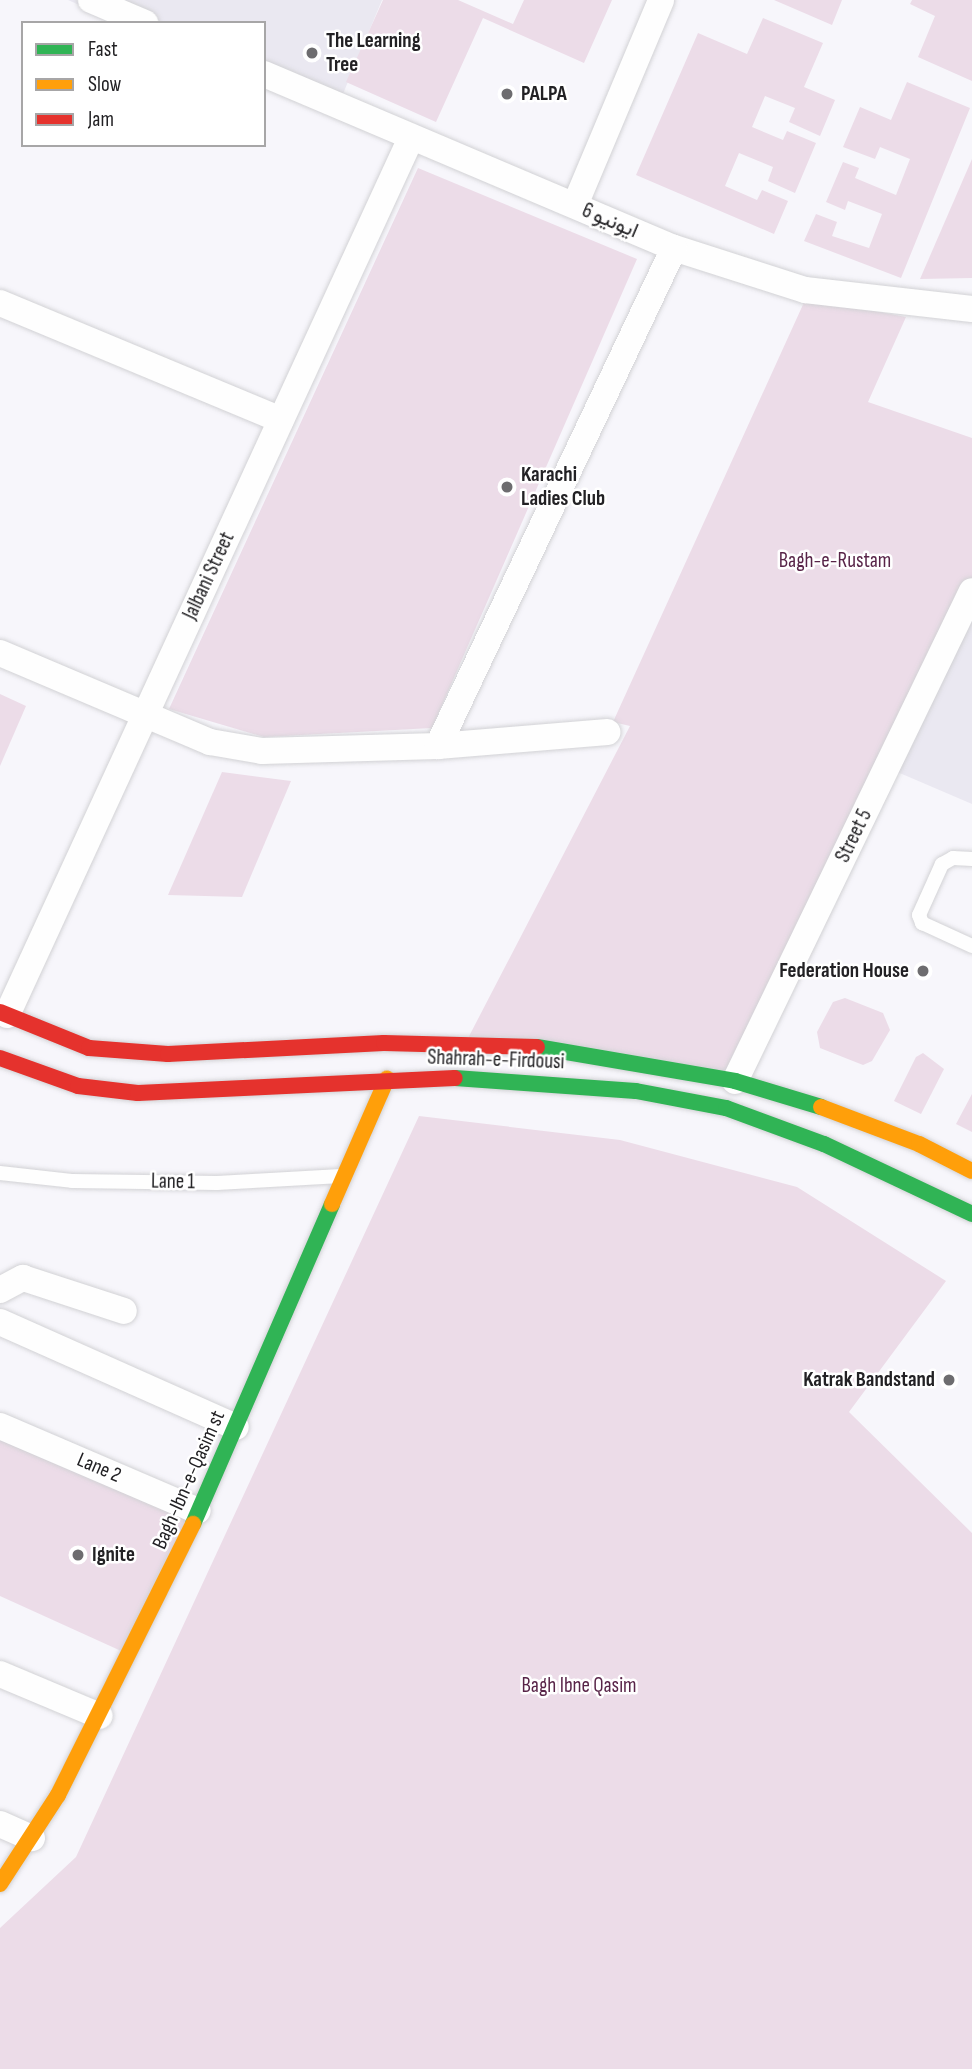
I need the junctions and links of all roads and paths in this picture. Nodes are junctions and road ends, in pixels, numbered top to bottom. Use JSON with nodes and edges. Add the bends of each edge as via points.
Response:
{"nodes":[{"id":1,"x":91,"y":0,"type":"edge"},
{"id":2,"x":661,"y":0,"type":"edge"},
{"id":3,"x":140,"y":21,"type":"edge"},
{"id":4,"x":266,"y":75,"type":"edge"},
{"id":5,"x":411,"y":138,"type":"junction"},
{"id":6,"x":575,"y":205,"type":"junction"},
{"id":7,"x":674,"y":248,"type":"junction"},
{"id":8,"x":0,"y":303,"type":"edge"},
{"id":9,"x":972,"y":309,"type":"edge"},
{"id":10,"x":281,"y":420,"type":"junction"},
{"id":11,"x":970,"y":600,"type":"edge"},
{"id":12,"x":0,"y":653,"type":"edge"},
{"id":13,"x":145,"y":716,"type":"junction"},
{"id":14,"x":607,"y":732,"type":"dead end"},
{"id":15,"x":438,"y":746,"type":"junction"},
{"id":16,"x":972,"y":859,"type":"edge"},
{"id":17,"x":972,"y":946,"type":"edge"},
{"id":18,"x":4,"y":1014,"type":"edge"},
{"id":19,"x":0,"y":1058,"type":"edge"},
{"id":20,"x":387,"y":1079,"type":"junction"},
{"id":21,"x":735,"y":1082,"type":"junction"},
{"id":22,"x":972,"y":1171,"type":"edge"},
{"id":23,"x":0,"y":1173,"type":"edge"},
{"id":24,"x":345,"y":1176,"type":"junction"},
{"id":25,"x":915,"y":1188,"type":"junction"},
{"id":26,"x":972,"y":1213,"type":"edge"},
{"id":27,"x":962,"y":1231,"type":"dead end"},
{"id":28,"x":0,"y":1290,"type":"edge"},
{"id":29,"x":124,"y":1311,"type":"dead end"},
{"id":30,"x":0,"y":1322,"type":"edge"},
{"id":31,"x":0,"y":1426,"type":"edge"},
{"id":32,"x":236,"y":1427,"type":"junction"},
{"id":33,"x":198,"y":1511,"type":"junction"},
{"id":34,"x":0,"y":1674,"type":"edge"},
{"id":35,"x":100,"y":1716,"type":"junction"},
{"id":36,"x":0,"y":1824,"type":"edge"},
{"id":37,"x":32,"y":1838,"type":"junction"},
{"id":38,"x":0,"y":1884,"type":"edge"}],
"edges":[{"from":1,"to":3,"type":"street"},
{"from":2,"to":6,"type":"street"},
{"from":4,"to":5,"type":"street","name":"ایونیو 6"},
{"from":5,"to":6,"type":"street","name":"ایونیو 6"},
{"from":5,"to":10,"type":"street","name":"Jalbani Street"},
{"from":6,"to":7,"type":"street","name":"ایونیو 6"},
{"from":7,"to":9,"type":"street","name":"ایونیو 6","via":[[805,290]]},
{"from":7,"to":15,"type":"street"},
{"from":8,"to":10,"type":"street"},
{"from":10,"to":13,"type":"street","name":"Jalbani Street"},
{"from":11,"to":21,"type":"street","name":"Street 5"},
{"from":12,"to":13,"type":"street"},
{"from":13,"to":15,"type":"street","via":[[210,742],[262,751]]},
{"from":13,"to":18,"type":"street","name":"Jalbani Street"},
{"from":14,"to":15,"type":"street"},
{"from":16,"to":17,"type":"lane","via":[[953,858],[942,864],[919,915],[922,923]]},
{"from":18,"to":21,"type":"main road","name":"Shahrah-e-Firdousi","via":[[89,1048],[168,1054],[384,1043],[524,1045]]},
{"from":19,"to":20,"type":"main road","name":"Shahrah-e-Firdousi","via":[[78,1086],[138,1093]]},
{"from":20,"to":24,"type":"main road","name":"Bagh-Ibn-e-Qasim st"},
{"from":20,"to":25,"type":"main road","name":"Shahrah-e-Firdousi","via":[[481,1077],[566,1084],[726,1108],[824,1144]]},
{"from":21,"to":22,"type":"main road","name":"Shahrah-e-Firdousi","via":[[831,1110],[919,1144]]},
{"from":23,"to":24,"type":"lane","name":"Lane 1","via":[[72,1181],[217,1183]]},
{"from":24,"to":32,"type":"main road","name":"Bagh-Ibn-e-Qasim st"},
{"from":25,"to":26,"type":"main road","name":"Shahrah-e-Firdousi"},
{"from":25,"to":27,"type":"main road"},
{"from":28,"to":29,"type":"street","via":[[23,1278]]},
{"from":30,"to":32,"type":"street"},
{"from":31,"to":33,"type":"street","name":"Lane 2"},
{"from":32,"to":33,"type":"main road","name":"Bagh-Ibn-e-Qasim st"},
{"from":33,"to":35,"type":"main road","name":"Bagh-Ibn-e-Qasim st"},
{"from":34,"to":35,"type":"street"},
{"from":35,"to":37,"type":"main road","name":"Bagh-Ibn-e-Qasim st"},
{"from":36,"to":37,"type":"street"},
{"from":37,"to":38,"type":"main road","name":"Bagh-Ibn-e-Qasim st"}]}
